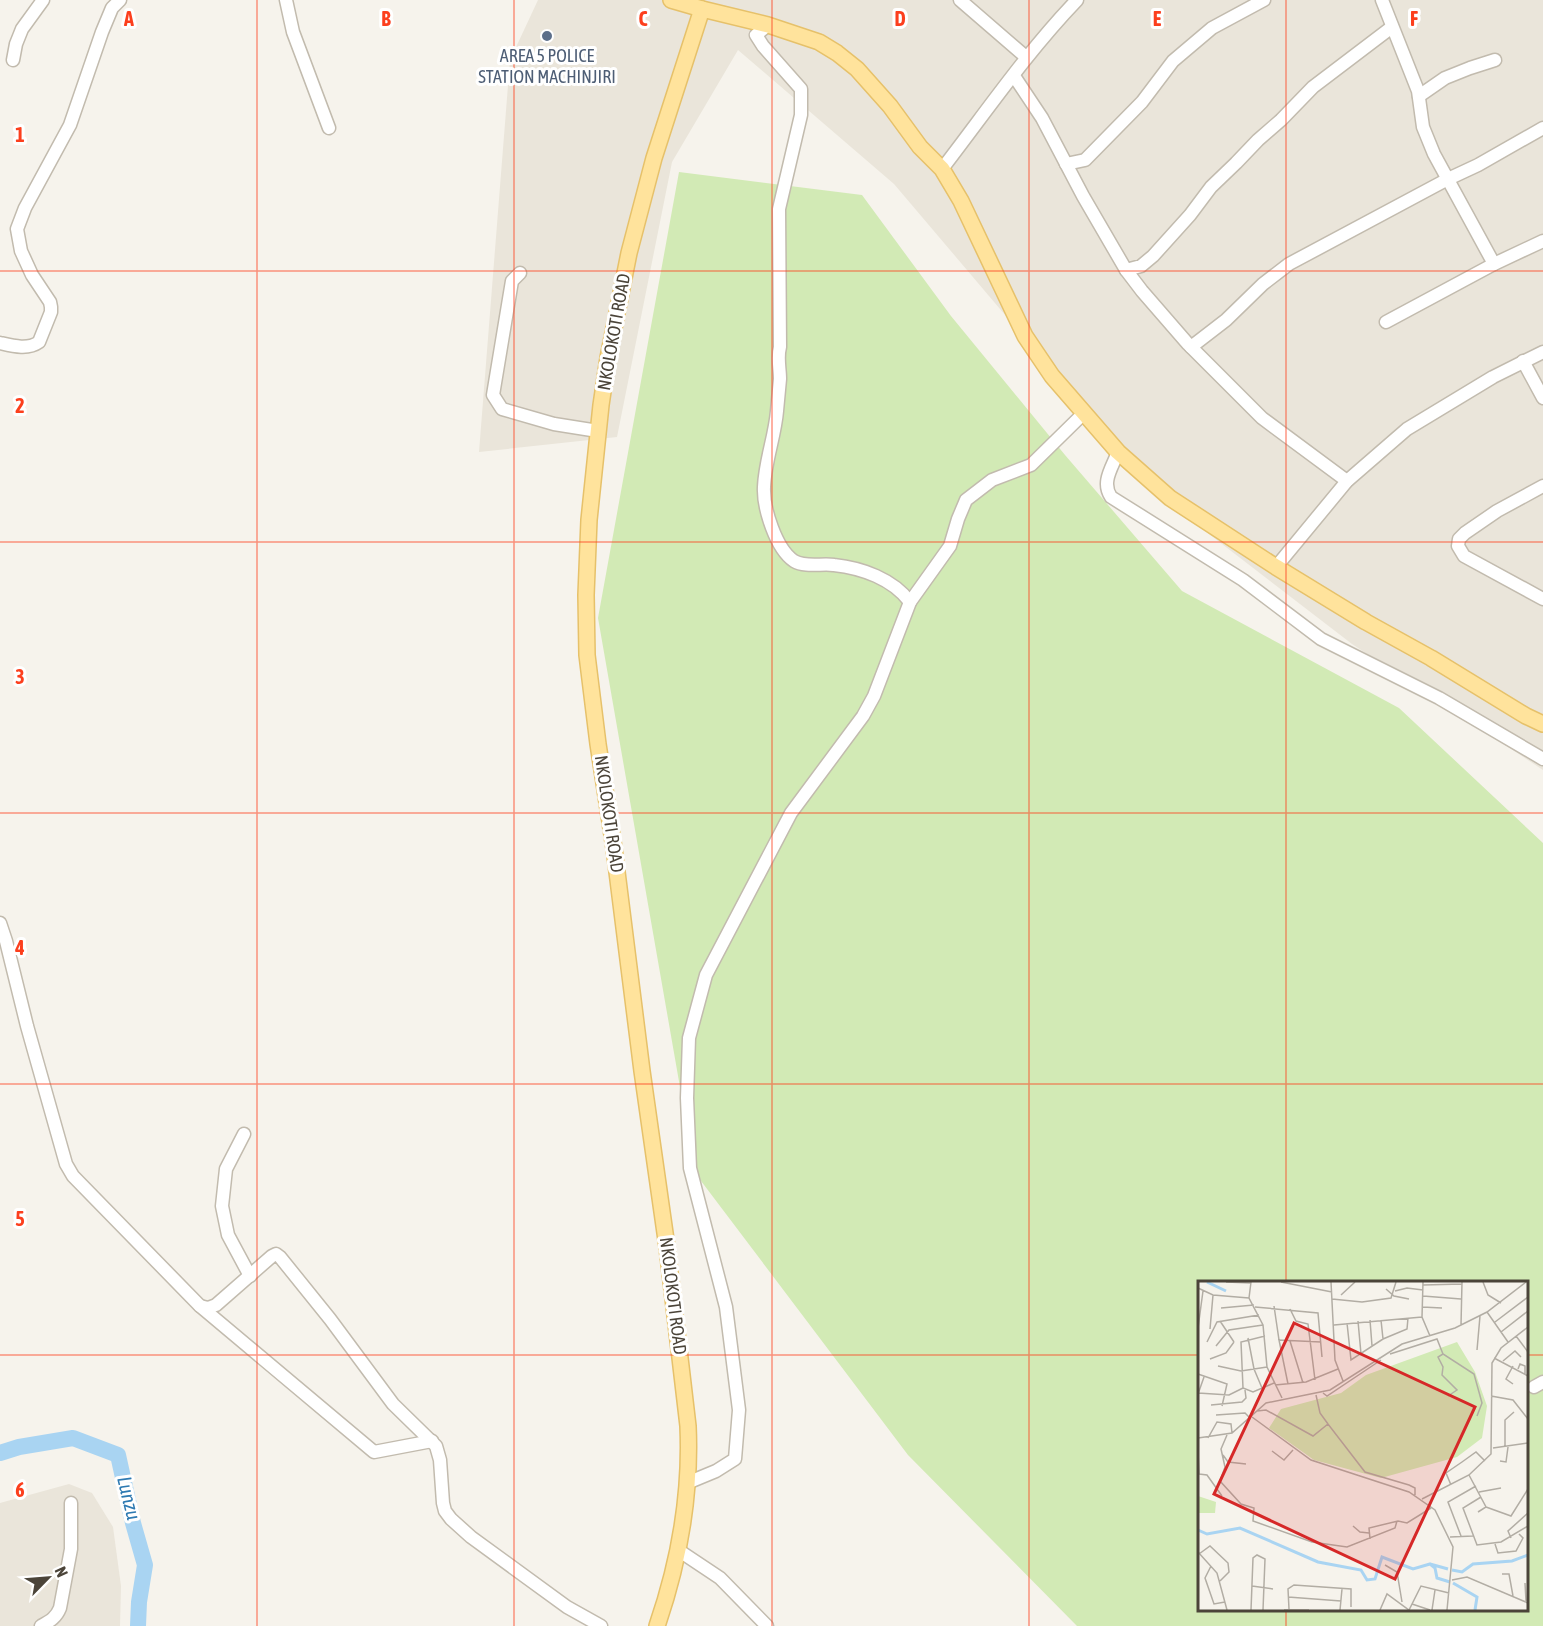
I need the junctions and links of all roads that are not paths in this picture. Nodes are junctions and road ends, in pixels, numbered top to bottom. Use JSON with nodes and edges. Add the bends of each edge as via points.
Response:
{"nodes":[{"id":1,"x":44,"y":0,"type":"edge"},
{"id":2,"x":120,"y":0,"type":"edge"},
{"id":3,"x":286,"y":0,"type":"edge"},
{"id":4,"x":671,"y":0,"type":"edge"},
{"id":5,"x":960,"y":0,"type":"edge"},
{"id":6,"x":1077,"y":0,"type":"edge"},
{"id":7,"x":1264,"y":0,"type":"edge"},
{"id":8,"x":1382,"y":0,"type":"edge"},
{"id":9,"x":694,"y":5,"type":"edge"},
{"id":10,"x":768,"y":25,"type":"junction"},
{"id":11,"x":1392,"y":27,"type":"junction"},
{"id":12,"x":1026,"y":57,"type":"junction"},
{"id":13,"x":13,"y":60,"type":"dead end"},
{"id":14,"x":1496,"y":60,"type":"dead end"},
{"id":15,"x":1014,"y":76,"type":"junction"},
{"id":16,"x":1419,"y":96,"type":"junction"},
{"id":17,"x":329,"y":128,"type":"dead end"},
{"id":18,"x":1543,"y":128,"type":"edge"},
{"id":19,"x":1066,"y":164,"type":"junction"},
{"id":20,"x":942,"y":169,"type":"junction"},
{"id":21,"x":1448,"y":179,"type":"junction"},
{"id":22,"x":1543,"y":241,"type":"edge"},
{"id":23,"x":1494,"y":264,"type":"junction"},
{"id":24,"x":1126,"y":270,"type":"junction"},
{"id":25,"x":520,"y":273,"type":"dead end"},
{"id":26,"x":1386,"y":322,"type":"dead end"},
{"id":27,"x":0,"y":343,"type":"edge"},
{"id":28,"x":1191,"y":347,"type":"junction"},
{"id":29,"x":1543,"y":352,"type":"edge"},
{"id":30,"x":1523,"y":361,"type":"junction"},
{"id":31,"x":1543,"y":398,"type":"edge"},
{"id":32,"x":1084,"y":413,"type":"junction"},
{"id":33,"x":598,"y":431,"type":"junction"},
{"id":34,"x":1118,"y":452,"type":"junction"},
{"id":35,"x":1347,"y":482,"type":"junction"},
{"id":36,"x":1543,"y":486,"type":"edge"},
{"id":37,"x":1276,"y":567,"type":"junction"},
{"id":38,"x":1543,"y":598,"type":"edge"},
{"id":39,"x":910,"y":602,"type":"junction"},
{"id":40,"x":1543,"y":724,"type":"edge"},
{"id":41,"x":1543,"y":759,"type":"edge"},
{"id":42,"x":0,"y":923,"type":"edge"},
{"id":43,"x":244,"y":1134,"type":"dead end"},
{"id":44,"x":250,"y":1276,"type":"junction"},
{"id":45,"x":200,"y":1306,"type":"junction"},
{"id":46,"x":432,"y":1441,"type":"junction"},
{"id":47,"x":687,"y":1483,"type":"junction"},
{"id":48,"x":70,"y":1503,"type":"dead end"},
{"id":49,"x":678,"y":1550,"type":"junction"},
{"id":50,"x":41,"y":1626,"type":"edge"},
{"id":51,"x":601,"y":1626,"type":"edge"},
{"id":52,"x":657,"y":1626,"type":"edge"},
{"id":53,"x":766,"y":1626,"type":"edge"}],
"edges":[{"from":1,"to":13,"type":"street","via":[[22,29]]},
{"from":2,"to":27,"type":"street","via":[[112,8],[102,32],[70,125],[17,229],[21,251],[50,302],[51,312],[35,345]]},
{"from":3,"to":17,"type":"street","via":[[293,32]]},
{"from":4,"to":9,"type":"main road"},
{"from":5,"to":12,"type":"street"},
{"from":6,"to":12,"type":"street"},
{"from":7,"to":19,"type":"street","via":[[1212,28],[1173,62],[1142,102],[1085,160]]},
{"from":8,"to":11,"type":"street"},
{"from":9,"to":10,"type":"main road"},
{"from":9,"to":33,"type":"main road","name":"NKOLOKOTI ROAD","via":[[629,253]]},
{"from":10,"to":20,"type":"main road","via":[[819,42],[837,53],[890,106]]},
{"from":10,"to":39,"type":"street","via":[[756,35],[801,89],[801,115],[779,209],[780,378],[764,489],[772,529],[777,542],[794,561],[867,572],[891,585]]},
{"from":11,"to":16,"type":"street"},
{"from":11,"to":24,"type":"street","via":[[1313,87],[1211,187],[1153,256],[1141,266]]},
{"from":12,"to":15,"type":"street"},
{"from":14,"to":16,"type":"street","via":[[1445,78]]},
{"from":15,"to":19,"type":"street"},
{"from":15,"to":20,"type":"street"},
{"from":16,"to":21,"type":"street","via":[[1423,127]]},
{"from":18,"to":21,"type":"street"},
{"from":19,"to":24,"type":"street"},
{"from":20,"to":32,"type":"main road","via":[[1025,336]]},
{"from":21,"to":23,"type":"street"},
{"from":21,"to":28,"type":"street","via":[[1289,264]]},
{"from":22,"to":23,"type":"street"},
{"from":23,"to":26,"type":"street"},
{"from":24,"to":28,"type":"street"},
{"from":25,"to":33,"type":"street","via":[[512,281],[494,395],[502,409],[554,424]]},
{"from":28,"to":35,"type":"street","via":[[1262,418]]},
{"from":29,"to":30,"type":"street"},
{"from":30,"to":31,"type":"street"},
{"from":30,"to":35,"type":"street","via":[[1407,429]]},
{"from":32,"to":34,"type":"main road"},
{"from":32,"to":39,"type":"street","via":[[1031,465],[992,480],[966,500],[950,546]]},
{"from":33,"to":47,"type":"main road","name":"NKOLOKOTI ROAD","via":[[589,520],[587,655],[685,1391]]},
{"from":34,"to":37,"type":"main road","via":[[1170,498]]},
{"from":34,"to":41,"type":"street","via":[[1106,482],[1111,497],[1244,580],[1321,639],[1439,698]]},
{"from":35,"to":37,"type":"street"},
{"from":36,"to":38,"type":"street","via":[[1465,533],[1458,539],[1458,546],[1464,556]]},
{"from":37,"to":40,"type":"main road"},
{"from":39,"to":47,"type":"street","via":[[874,696],[791,813],[706,975],[689,1038],[690,1168],[726,1307],[739,1410],[735,1460]]},
{"from":42,"to":45,"type":"street","via":[[66,1164],[73,1176]]},
{"from":43,"to":44,"type":"street","via":[[226,1169],[222,1206],[228,1235]]},
{"from":44,"to":45,"type":"street","via":[[216,1305]]},
{"from":44,"to":46,"type":"street","via":[[272,1256],[280,1257],[393,1404]]},
{"from":45,"to":46,"type":"street","via":[[374,1452]]},
{"from":46,"to":51,"type":"street","via":[[439,1452],[443,1503],[451,1519],[567,1607]]},
{"from":47,"to":49,"type":"main road","name":"NKOLOKOTI ROAD"},
{"from":48,"to":50,"type":"street","via":[[70,1549],[60,1608],[52,1620]]},
{"from":49,"to":52,"type":"main road","name":"NKOLOKOTI ROAD"},
{"from":49,"to":53,"type":"street","via":[[720,1578]]}]}
